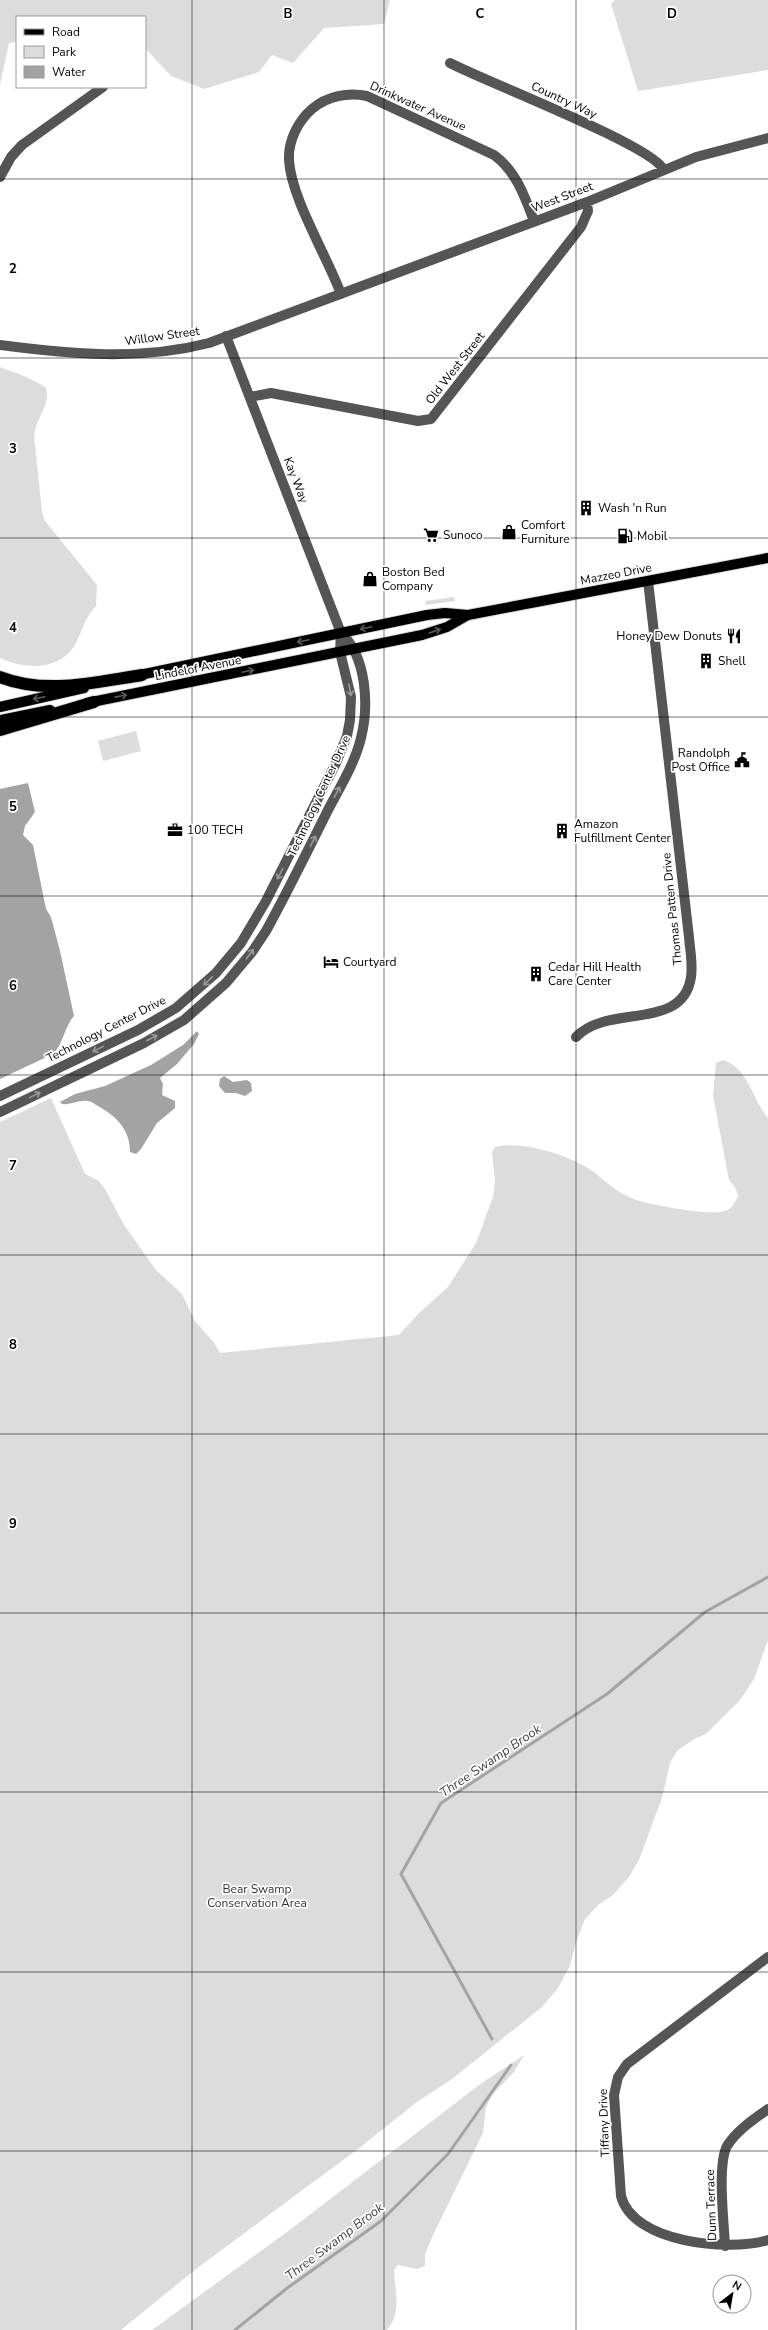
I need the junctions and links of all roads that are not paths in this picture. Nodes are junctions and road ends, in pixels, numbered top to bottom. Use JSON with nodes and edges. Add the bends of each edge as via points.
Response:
{"nodes":[{"id":1,"x":450,"y":63,"type":"dead end"},
{"id":2,"x":103,"y":88,"type":"edge"},
{"id":3,"x":768,"y":138,"type":"edge"},
{"id":4,"x":663,"y":169,"type":"junction"},
{"id":5,"x":0,"y":177,"type":"edge"},
{"id":6,"x":587,"y":202,"type":"junction"},
{"id":7,"x":534,"y":221,"type":"junction"},
{"id":8,"x":365,"y":285,"type":"joint"},
{"id":9,"x":341,"y":294,"type":"junction"},
{"id":10,"x":226,"y":336,"type":"junction"},
{"id":11,"x":0,"y":345,"type":"edge"},
{"id":12,"x":250,"y":398,"type":"junction"},
{"id":13,"x":768,"y":558,"type":"edge"},
{"id":14,"x":648,"y":581,"type":"junction"},
{"id":15,"x":468,"y":615,"type":"junction"},
{"id":16,"x":390,"y":622,"type":"joint"},
{"id":17,"x":341,"y":633,"type":"junction"},
{"id":18,"x":400,"y":640,"type":"joint"},
{"id":19,"x":354,"y":649,"type":"junction"},
{"id":20,"x":340,"y":652,"type":"junction"},
{"id":21,"x":142,"y":675,"type":"junction"},
{"id":22,"x":0,"y":677,"type":"edge"},
{"id":23,"x":94,"y":702,"type":"junction"},
{"id":24,"x":0,"y":707,"type":"edge"},
{"id":25,"x":0,"y":720,"type":"edge"},
{"id":26,"x":0,"y":730,"type":"edge"},
{"id":27,"x":576,"y":1037,"type":"dead end"},
{"id":28,"x":0,"y":1096,"type":"edge"},
{"id":29,"x":0,"y":1112,"type":"edge"},
{"id":30,"x":768,"y":1957,"type":"edge"},
{"id":31,"x":768,"y":2109,"type":"edge"},
{"id":32,"x":768,"y":2240,"type":"edge"},
{"id":33,"x":726,"y":2246,"type":"junction"}],
"edges":[{"from":1,"to":4,"type":"street","name":"Country Way","via":[[628,144],[656,160]]},
{"from":2,"to":5,"type":"street","via":[[22,145],[11,157]]},
{"from":3,"to":4,"type":"street","name":"West Street","via":[[715,150]]},
{"from":4,"to":6,"type":"street","name":"West Street"},
{"from":6,"to":7,"type":"street","name":"West Street"},
{"from":6,"to":12,"type":"street","name":"Old West Street","via":[[588,211],[581,227],[431,419],[418,421],[271,393]]},
{"from":7,"to":8,"type":"street","name":"West Street"},
{"from":7,"to":9,"type":"street","name":"Drinkwater Avenue","via":[[515,178],[494,155],[367,96],[355,94],[330,98],[318,104],[299,123],[292,140],[289,160],[299,198]]},
{"from":8,"to":9,"type":"street","name":"Willow Street"},
{"from":9,"to":10,"type":"street","name":"Willow Street"},
{"from":10,"to":11,"type":"street","name":"Willow Street","via":[[193,347],[123,355],[69,354]]},
{"from":10,"to":12,"type":"street","name":"Kay Way"},
{"from":12,"to":17,"type":"street","name":"Kay Way"},
{"from":13,"to":14,"type":"main road","name":"Mazzeo Drive"},
{"from":14,"to":15,"type":"main road","name":"Mazzeo Drive"},
{"from":14,"to":27,"type":"street","name":"Thomas Patten Drive","via":[[691,978],[683,997],[666,1010],[596,1023],[585,1028]]},
{"from":15,"to":16,"type":"main road","name":"Mazzeo Drive","via":[[436,614]]},
{"from":18,"to":15,"type":"main road","name":"Mazzeo Drive","one_way":true,"via":[[439,630]]},
{"from":16,"to":17,"type":"main road","name":"Lindelof Avenue","one_way":true},
{"from":17,"to":19,"type":"street","name":"Technology Center Drive"},
{"from":17,"to":20,"type":"street","name":"Technology Center Drive"},
{"from":17,"to":21,"type":"main road","name":"Lindelof Avenue","one_way":true},
{"from":18,"to":19,"type":"main road","name":"Lindelof Avenue"},
{"from":19,"to":20,"type":"main road","name":"Lindelof Avenue"},
{"from":29,"to":19,"type":"street","name":"Technology Center Drive","one_way":true,"via":[[144,1043],[184,1020],[226,983],[252,952],[282,901],[361,740],[365,696]]},
{"from":23,"to":20,"type":"main road","name":"Lindelof Avenue","one_way":true},
{"from":20,"to":28,"type":"street","name":"Technology Center Drive","one_way":true,"via":[[351,697],[347,736],[336,763],[266,901],[241,943],[216,973],[176,1008],[138,1030]]},
{"from":21,"to":22,"type":"highway","via":[[62,687],[29,685]]},
{"from":21,"to":24,"type":"main road","name":"Lindelof Avenue","one_way":true},
{"from":23,"to":25,"type":"main road","name":"Lindelof Avenue"},
{"from":23,"to":26,"type":"highway"},
{"from":30,"to":33,"type":"street","name":"Tiffany Drive","via":[[631,2060],[620,2073],[615,2089],[619,2184],[626,2207],[644,2223],[669,2235],[701,2244]]},
{"from":31,"to":33,"type":"street","name":"Dunn Terrace","via":[[738,2133],[724,2152],[722,2169]]},
{"from":32,"to":33,"type":"street","name":"Tiffany Drive"}]}
